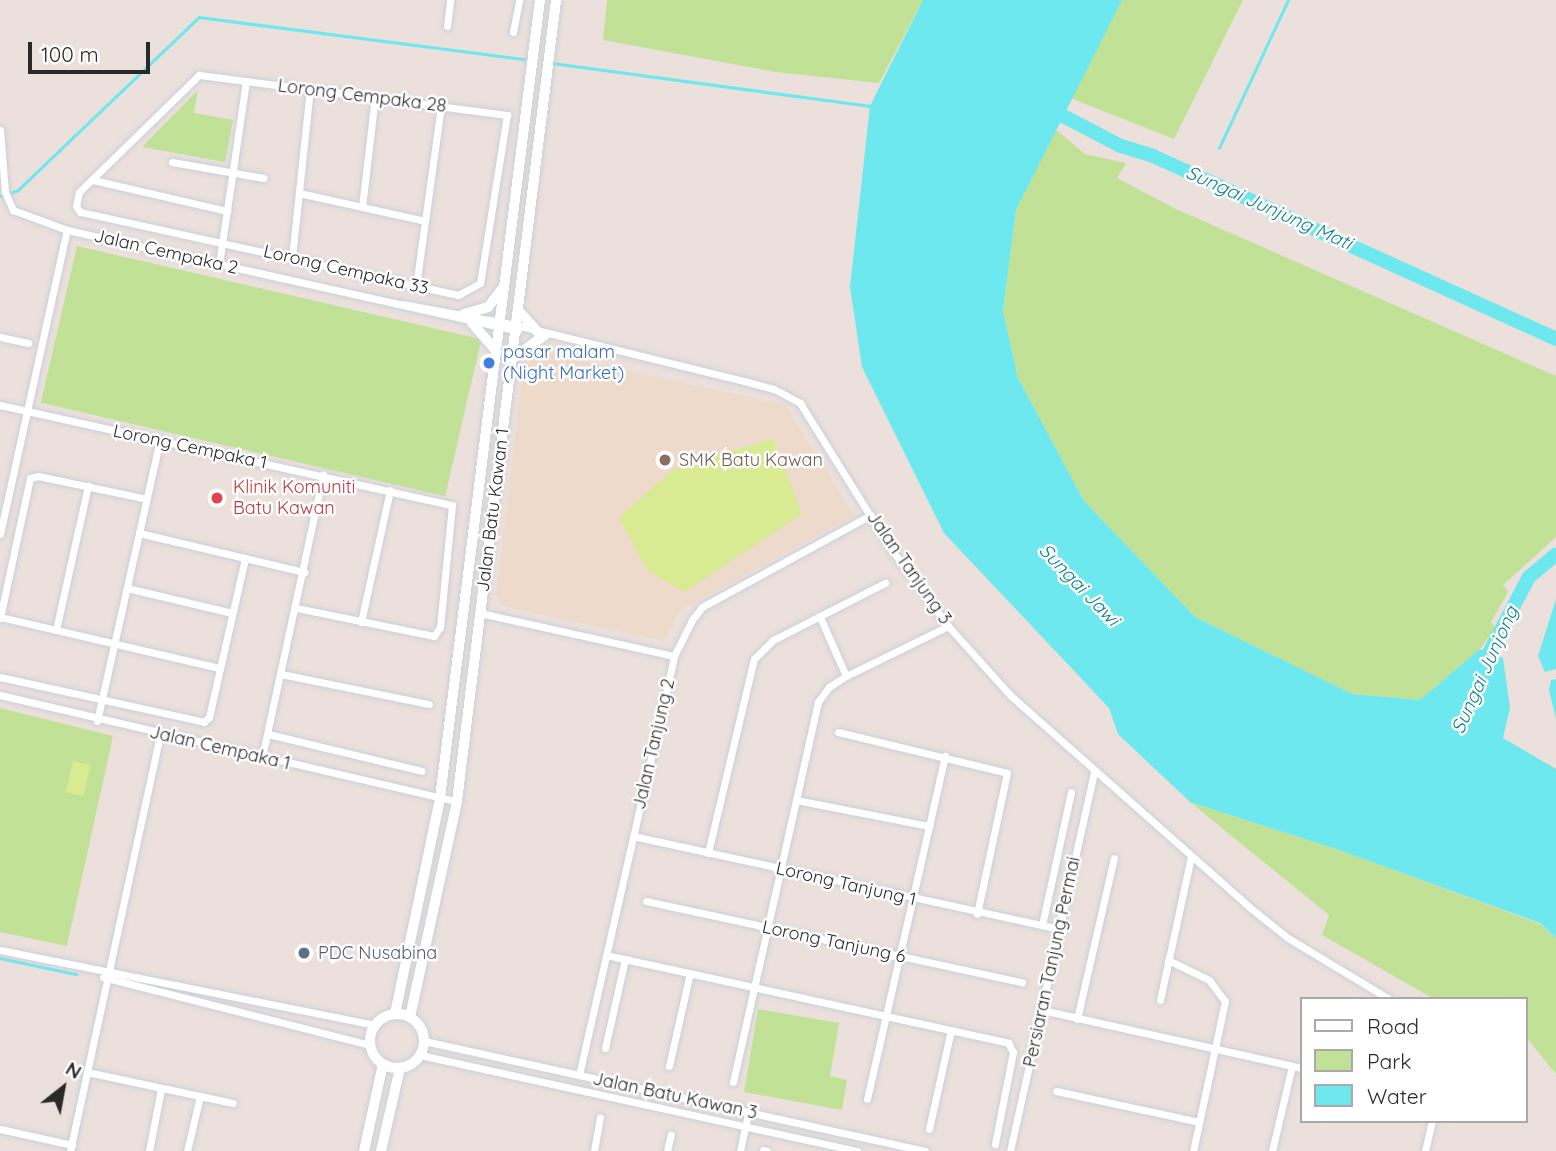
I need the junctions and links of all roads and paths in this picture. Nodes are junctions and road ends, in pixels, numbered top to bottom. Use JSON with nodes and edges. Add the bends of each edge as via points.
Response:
{"nodes":[{"id":1,"x":450,"y":0,"type":"edge"},
{"id":2,"x":519,"y":0,"type":"edge"},
{"id":3,"x":540,"y":0,"type":"edge"},
{"id":4,"x":556,"y":0,"type":"edge"},
{"id":5,"x":447,"y":26,"type":"dead end"},
{"id":6,"x":513,"y":32,"type":"dead end"},
{"id":7,"x":247,"y":81,"type":"junction"},
{"id":8,"x":310,"y":89,"type":"junction"},
{"id":9,"x":375,"y":97,"type":"junction"},
{"id":10,"x":441,"y":106,"type":"junction"},
{"id":11,"x":507,"y":114,"type":"joint"},
{"id":12,"x":0,"y":130,"type":"edge"},
{"id":13,"x":172,"y":163,"type":"dead end"},
{"id":14,"x":231,"y":175,"type":"junction"},
{"id":15,"x":264,"y":178,"type":"dead end"},
{"id":16,"x":93,"y":180,"type":"junction"},
{"id":17,"x":299,"y":193,"type":"junction"},
{"id":18,"x":362,"y":207,"type":"junction"},
{"id":19,"x":227,"y":211,"type":"junction"},
{"id":20,"x":425,"y":221,"type":"junction"},
{"id":21,"x":67,"y":230,"type":"junction"},
{"id":22,"x":222,"y":242,"type":"junction"},
{"id":23,"x":292,"y":257,"type":"junction"},
{"id":24,"x":219,"y":264,"type":"junction"},
{"id":25,"x":416,"y":286,"type":"junction"},
{"id":26,"x":504,"y":286,"type":"junction"},
{"id":27,"x":518,"y":310,"type":"junction"},
{"id":28,"x":468,"y":319,"type":"junction"},
{"id":29,"x":499,"y":325,"type":"junction"},
{"id":30,"x":518,"y":329,"type":"junction"},
{"id":31,"x":542,"y":334,"type":"junction"},
{"id":32,"x":0,"y":337,"type":"edge"},
{"id":33,"x":28,"y":343,"type":"dead end"},
{"id":34,"x":496,"y":351,"type":"junction"},
{"id":35,"x":512,"y":359,"type":"junction"},
{"id":36,"x":0,"y":405,"type":"edge"},
{"id":37,"x":28,"y":411,"type":"junction"},
{"id":38,"x":160,"y":440,"type":"junction"},
{"id":39,"x":323,"y":475,"type":"junction"},
{"id":40,"x":88,"y":486,"type":"junction"},
{"id":41,"x":390,"y":490,"type":"junction"},
{"id":42,"x":147,"y":499,"type":"junction"},
{"id":43,"x":871,"y":515,"type":"junction"},
{"id":44,"x":139,"y":533,"type":"junction"},
{"id":45,"x":0,"y":534,"type":"edge"},
{"id":46,"x":244,"y":558,"type":"junction"},
{"id":47,"x":304,"y":572,"type":"junction"},
{"id":48,"x":885,"y":583,"type":"dead end"},
{"id":49,"x":127,"y":588,"type":"junction"},
{"id":50,"x":296,"y":608,"type":"junction"},
{"id":51,"x":232,"y":613,"type":"junction"},
{"id":52,"x":480,"y":613,"type":"junction"},
{"id":53,"x":0,"y":617,"type":"edge"},
{"id":54,"x":820,"y":617,"type":"junction"},
{"id":55,"x":361,"y":622,"type":"junction"},
{"id":56,"x":948,"y":626,"type":"junction"},
{"id":57,"x":56,"y":630,"type":"junction"},
{"id":58,"x":114,"y":644,"type":"junction"},
{"id":59,"x":674,"y":656,"type":"junction"},
{"id":60,"x":220,"y":668,"type":"junction"},
{"id":61,"x":281,"y":674,"type":"junction"},
{"id":62,"x":846,"y":676,"type":"junction"},
{"id":63,"x":3,"y":678,"type":"edge"},
{"id":64,"x":0,"y":695,"type":"edge"},
{"id":65,"x":101,"y":702,"type":"junction"},
{"id":66,"x":429,"y":704,"type":"dead end"},
{"id":67,"x":97,"y":721,"type":"junction"},
{"id":68,"x":838,"y":733,"type":"dead end"},
{"id":69,"x":268,"y":734,"type":"junction"},
{"id":70,"x":160,"y":735,"type":"junction"},
{"id":71,"x":945,"y":756,"type":"junction"},
{"id":72,"x":262,"y":757,"type":"junction"},
{"id":73,"x":422,"y":771,"type":"dead end"},
{"id":74,"x":1094,"y":772,"type":"junction"},
{"id":75,"x":1071,"y":792,"type":"dead end"},
{"id":76,"x":440,"y":798,"type":"junction"},
{"id":77,"x":796,"y":800,"type":"junction"},
{"id":78,"x":457,"y":801,"type":"junction"},
{"id":79,"x":929,"y":826,"type":"junction"},
{"id":80,"x":633,"y":836,"type":"junction"},
{"id":81,"x":708,"y":853,"type":"junction"},
{"id":82,"x":1191,"y":857,"type":"junction"},
{"id":83,"x":1114,"y":858,"type":"dead end"},
{"id":84,"x":781,"y":869,"type":"junction"},
{"id":85,"x":646,"y":901,"type":"dead end"},
{"id":86,"x":912,"y":901,"type":"junction"},
{"id":87,"x":977,"y":914,"type":"junction"},
{"id":88,"x":1042,"y":925,"type":"junction"},
{"id":89,"x":768,"y":927,"type":"junction"},
{"id":90,"x":1059,"y":929,"type":"junction"},
{"id":91,"x":0,"y":950,"type":"edge"},
{"id":92,"x":606,"y":955,"type":"junction"},
{"id":93,"x":900,"y":956,"type":"junction"},
{"id":94,"x":625,"y":959,"type":"junction"},
{"id":95,"x":1168,"y":960,"type":"junction"},
{"id":96,"x":690,"y":973,"type":"junction"},
{"id":97,"x":108,"y":976,"type":"junction"},
{"id":98,"x":1022,"y":982,"type":"dead end"},
{"id":99,"x":754,"y":987,"type":"junction"},
{"id":100,"x":1386,"y":997,"type":"edge"},
{"id":101,"x":1160,"y":1000,"type":"dead end"},
{"id":102,"x":1042,"y":1010,"type":"junction"},
{"id":103,"x":395,"y":1014,"type":"junction"},
{"id":104,"x":886,"y":1016,"type":"junction"},
{"id":105,"x":410,"y":1017,"type":"junction"},
{"id":106,"x":1077,"y":1019,"type":"junction"},
{"id":107,"x":375,"y":1025,"type":"junction"},
{"id":108,"x":951,"y":1030,"type":"junction"},
{"id":109,"x":424,"y":1041,"type":"junction"},
{"id":110,"x":370,"y":1045,"type":"junction"},
{"id":111,"x":605,"y":1048,"type":"dead end"},
{"id":112,"x":1217,"y":1051,"type":"junction"},
{"id":113,"x":420,"y":1055,"type":"junction"},
{"id":114,"x":383,"y":1064,"type":"junction"},
{"id":115,"x":669,"y":1066,"type":"dead end"},
{"id":116,"x":1292,"y":1066,"type":"junction"},
{"id":117,"x":400,"y":1068,"type":"junction"},
{"id":118,"x":1300,"y":1068,"type":"edge"},
{"id":119,"x":87,"y":1072,"type":"junction"},
{"id":120,"x":579,"y":1076,"type":"junction"},
{"id":121,"x":733,"y":1082,"type":"dead end"},
{"id":122,"x":161,"y":1089,"type":"junction"},
{"id":123,"x":1056,"y":1091,"type":"dead end"},
{"id":124,"x":200,"y":1096,"type":"junction"},
{"id":125,"x":867,"y":1099,"type":"dead end"},
{"id":126,"x":233,"y":1102,"type":"dead end"},
{"id":127,"x":748,"y":1112,"type":"junction"},
{"id":128,"x":600,"y":1118,"type":"dead end"},
{"id":129,"x":1199,"y":1122,"type":"junction"},
{"id":130,"x":1432,"y":1123,"type":"edge"},
{"id":131,"x":745,"y":1126,"type":"junction"},
{"id":132,"x":0,"y":1129,"type":"edge"},
{"id":133,"x":929,"y":1129,"type":"dead end"},
{"id":134,"x":671,"y":1134,"type":"dead end"},
{"id":135,"x":995,"y":1144,"type":"dead end"},
{"id":136,"x":71,"y":1148,"type":"edge"},
{"id":137,"x":1275,"y":1150,"type":"edge"},
{"id":138,"x":149,"y":1151,"type":"edge"},
{"id":139,"x":187,"y":1151,"type":"edge"},
{"id":140,"x":364,"y":1151,"type":"edge"},
{"id":141,"x":381,"y":1151,"type":"edge"},
{"id":142,"x":594,"y":1151,"type":"edge"},
{"id":143,"x":667,"y":1151,"type":"edge"},
{"id":144,"x":740,"y":1151,"type":"edge"},
{"id":145,"x":858,"y":1151,"type":"edge"},
{"id":146,"x":925,"y":1151,"type":"edge"},
{"id":147,"x":1010,"y":1151,"type":"edge"},
{"id":148,"x":1193,"y":1151,"type":"edge"},
{"id":149,"x":1425,"y":1151,"type":"edge"}],
"edges":[{"from":1,"to":5,"type":"street"},
{"from":2,"to":6,"type":"street"},
{"from":3,"to":26,"type":"street","name":"Jalan Batu Kawan 1"},
{"from":4,"to":27,"type":"street","name":"Jalan Batu Kawan 1"},
{"from":7,"to":8,"type":"street","name":"Lorong Cempaka 28"},
{"from":7,"to":14,"type":"street"},
{"from":7,"to":16,"type":"street","name":"Lorong Cempaka 28","via":[[194,77]]},
{"from":8,"to":9,"type":"street","name":"Lorong Cempaka 28"},
{"from":8,"to":17,"type":"street"},
{"from":9,"to":10,"type":"street","name":"Lorong Cempaka 28"},
{"from":9,"to":18,"type":"street"},
{"from":10,"to":11,"type":"street","name":"Lorong Cempaka 28"},
{"from":10,"to":20,"type":"street"},
{"from":11,"to":25,"type":"street","name":"Lorong Cempaka 33","via":[[485,276],[474,289],[458,295]]},
{"from":12,"to":21,"type":"street","name":"Jalan Cempaka 2","via":[[6,196],[13,210]]},
{"from":13,"to":14,"type":"street"},
{"from":14,"to":15,"type":"street"},
{"from":14,"to":19,"type":"street"},
{"from":16,"to":19,"type":"street"},
{"from":16,"to":22,"type":"street","name":"Lorong Cempaka 33","via":[[76,198],[76,206],[86,215]]},
{"from":17,"to":18,"type":"street"},
{"from":17,"to":23,"type":"street"},
{"from":18,"to":20,"type":"street"},
{"from":19,"to":22,"type":"street"},
{"from":20,"to":25,"type":"street"},
{"from":21,"to":24,"type":"street","name":"Jalan Cempaka 2"},
{"from":21,"to":37,"type":"street"},
{"from":22,"to":23,"type":"street","name":"Lorong Cempaka 33"},
{"from":22,"to":24,"type":"street"},
{"from":23,"to":25,"type":"street","name":"Lorong Cempaka 33"},
{"from":24,"to":28,"type":"street","name":"Jalan Cempaka 2"},
{"from":26,"to":28,"type":"street","via":[[488,307]]},
{"from":26,"to":29,"type":"street","name":"Jalan Batu Kawan 1"},
{"from":27,"to":30,"type":"street","name":"Jalan Batu Kawan 1"},
{"from":27,"to":31,"type":"street"},
{"from":28,"to":29,"type":"street","name":"Jalan Cempaka 2"},
{"from":28,"to":34,"type":"street"},
{"from":29,"to":30,"type":"street","name":"Jalan Cempaka 2"},
{"from":29,"to":34,"type":"street","name":"Jalan Batu Kawan 1"},
{"from":30,"to":31,"type":"street","name":"Jalan Tanjung 3"},
{"from":30,"to":35,"type":"street","name":"Jalan Batu Kawan 1"},
{"from":31,"to":35,"type":"street"},
{"from":31,"to":43,"type":"street","name":"Jalan Tanjung 3","via":[[788,395],[809,413]]},
{"from":32,"to":33,"type":"street"},
{"from":34,"to":76,"type":"street","name":"Jalan Batu Kawan 1"},
{"from":35,"to":52,"type":"street","name":"Jalan Batu Kawan 1"},
{"from":36,"to":37,"type":"street","name":"Lorong Cempaka 1"},
{"from":37,"to":38,"type":"street","name":"Lorong Cempaka 1"},
{"from":37,"to":45,"type":"street"},
{"from":38,"to":39,"type":"street","name":"Lorong Cempaka 1"},
{"from":38,"to":42,"type":"street"},
{"from":39,"to":41,"type":"street","name":"Lorong Cempaka 1"},
{"from":39,"to":47,"type":"street"},
{"from":40,"to":42,"type":"street"},
{"from":40,"to":53,"type":"street","via":[[38,476],[28,482]]},
{"from":40,"to":57,"type":"street"},
{"from":41,"to":55,"type":"street"},
{"from":41,"to":55,"type":"street","name":"Lorong Cempaka 1","via":[[449,502],[455,515],[437,634],[431,637]]},
{"from":42,"to":44,"type":"street"},
{"from":43,"to":56,"type":"street","name":"Jalan Tanjung 3"},
{"from":43,"to":59,"type":"street","name":"Jalan Tanjung 2","via":[[702,607]]},
{"from":44,"to":46,"type":"street"},
{"from":44,"to":49,"type":"street"},
{"from":46,"to":47,"type":"street"},
{"from":46,"to":51,"type":"street"},
{"from":47,"to":50,"type":"street"},
{"from":48,"to":54,"type":"street"},
{"from":49,"to":51,"type":"street"},
{"from":49,"to":58,"type":"street"},
{"from":50,"to":55,"type":"street"},
{"from":50,"to":61,"type":"street"},
{"from":51,"to":60,"type":"street"},
{"from":52,"to":59,"type":"street"},
{"from":52,"to":78,"type":"street","name":"Jalan Batu Kawan 1"},
{"from":53,"to":57,"type":"street"},
{"from":54,"to":62,"type":"street"},
{"from":54,"to":81,"type":"street","via":[[773,640],[748,672]]},
{"from":56,"to":62,"type":"street"},
{"from":56,"to":74,"type":"street","name":"Jalan Tanjung 3","via":[[1011,696]]},
{"from":57,"to":58,"type":"street"},
{"from":58,"to":60,"type":"street"},
{"from":58,"to":65,"type":"street"},
{"from":59,"to":80,"type":"street","name":"Jalan Tanjung 2"},
{"from":60,"to":65,"type":"street","name":"Jalan Cempaka 1","via":[[208,718],[194,723]]},
{"from":61,"to":66,"type":"street"},
{"from":61,"to":69,"type":"street"},
{"from":62,"to":77,"type":"street","via":[[829,687],[818,702]]},
{"from":63,"to":65,"type":"street","name":"Jalan Cempaka 1"},
{"from":64,"to":67,"type":"street","name":"Jalan Cempaka 1"},
{"from":65,"to":67,"type":"street"},
{"from":67,"to":70,"type":"street","name":"Jalan Cempaka 1"},
{"from":68,"to":71,"type":"street"},
{"from":69,"to":72,"type":"street"},
{"from":69,"to":73,"type":"street"},
{"from":70,"to":72,"type":"street","name":"Jalan Cempaka 1"},
{"from":70,"to":97,"type":"street"},
{"from":71,"to":79,"type":"street"},
{"from":71,"to":87,"type":"street","via":[[1004,770],[1008,777]]},
{"from":72,"to":76,"type":"street","name":"Jalan Cempaka 1"},
{"from":74,"to":82,"type":"street","name":"Jalan Tanjung 3"},
{"from":74,"to":90,"type":"street","name":"Persiaran Tanjung Permai"},
{"from":75,"to":88,"type":"street"},
{"from":76,"to":78,"type":"street","name":"Jalan Cempaka 1"},
{"from":76,"to":103,"type":"street","name":"Jalan Batu Kawan 1"},
{"from":77,"to":79,"type":"street"},
{"from":77,"to":84,"type":"street"},
{"from":78,"to":105,"type":"street","name":"Jalan Batu Kawan 1"},
{"from":79,"to":86,"type":"street"},
{"from":80,"to":81,"type":"street","name":"Lorong Tanjung 1"},
{"from":80,"to":92,"type":"street","name":"Jalan Tanjung 2"},
{"from":81,"to":84,"type":"street","name":"Lorong Tanjung 1"},
{"from":82,"to":95,"type":"street"},
{"from":82,"to":100,"type":"street","name":"Jalan Tanjung 3","via":[[1288,937]]},
{"from":83,"to":106,"type":"street"},
{"from":84,"to":86,"type":"street","name":"Lorong Tanjung 1"},
{"from":84,"to":89,"type":"street"},
{"from":85,"to":89,"type":"street","name":"Lorong Tanjung 6"},
{"from":86,"to":87,"type":"street","name":"Lorong Tanjung 1"},
{"from":86,"to":93,"type":"street"},
{"from":87,"to":88,"type":"street","name":"Lorong Tanjung 1"},
{"from":88,"to":90,"type":"street","name":"Lorong Tanjung 1"},
{"from":89,"to":93,"type":"street","name":"Lorong Tanjung 6"},
{"from":89,"to":99,"type":"street"},
{"from":90,"to":102,"type":"street","name":"Persiaran Tanjung Permai"},
{"from":91,"to":97,"type":"street"},
{"from":92,"to":94,"type":"street"},
{"from":92,"to":120,"type":"street","name":"Jalan Tanjung 2"},
{"from":93,"to":98,"type":"street","name":"Lorong Tanjung 6"},
{"from":93,"to":104,"type":"street"},
{"from":94,"to":96,"type":"street"},
{"from":94,"to":111,"type":"street"},
{"from":95,"to":101,"type":"street"},
{"from":95,"to":112,"type":"street","via":[[1197,972],[1221,992],[1224,1012]]},
{"from":96,"to":99,"type":"street"},
{"from":96,"to":115,"type":"street"},
{"from":97,"to":107,"type":"street"},
{"from":97,"to":110,"type":"street"},
{"from":97,"to":119,"type":"street"},
{"from":99,"to":104,"type":"street"},
{"from":99,"to":121,"type":"street"},
{"from":102,"to":106,"type":"street"},
{"from":102,"to":147,"type":"street","name":"Persiaran Tanjung Permai"},
{"from":103,"to":105,"type":"street"},
{"from":103,"to":107,"type":"street"},
{"from":104,"to":108,"type":"street"},
{"from":104,"to":125,"type":"street"},
{"from":105,"to":109,"type":"street","via":[[420,1027]]},
{"from":106,"to":112,"type":"street"},
{"from":107,"to":110,"type":"street"},
{"from":108,"to":133,"type":"street"},
{"from":108,"to":135,"type":"street","via":[[1008,1043],[1013,1052]]},
{"from":109,"to":113,"type":"street"},
{"from":109,"to":120,"type":"street","name":"Jalan Batu Kawan 3"},
{"from":110,"to":114,"type":"street"},
{"from":112,"to":116,"type":"street"},
{"from":112,"to":129,"type":"street"},
{"from":113,"to":117,"type":"street"},
{"from":113,"to":131,"type":"street","name":"Jalan Batu Kawan 3"},
{"from":114,"to":117,"type":"street"},
{"from":114,"to":140,"type":"street"},
{"from":116,"to":118,"type":"street"},
{"from":116,"to":137,"type":"street"},
{"from":117,"to":141,"type":"street"},
{"from":119,"to":122,"type":"street"},
{"from":119,"to":136,"type":"street"},
{"from":120,"to":127,"type":"street","name":"Jalan Batu Kawan 3"},
{"from":122,"to":124,"type":"street"},
{"from":122,"to":138,"type":"street"},
{"from":123,"to":129,"type":"street"},
{"from":124,"to":126,"type":"street"},
{"from":124,"to":139,"type":"street"},
{"from":127,"to":131,"type":"street"},
{"from":127,"to":146,"type":"street","name":"Jalan Batu Kawan 3"},
{"from":128,"to":142,"type":"street"},
{"from":129,"to":148,"type":"street"},
{"from":130,"to":149,"type":"street"},
{"from":131,"to":144,"type":"street"},
{"from":131,"to":145,"type":"street","name":"Jalan Batu Kawan 3"},
{"from":132,"to":136,"type":"street"},
{"from":134,"to":143,"type":"street"}]}
